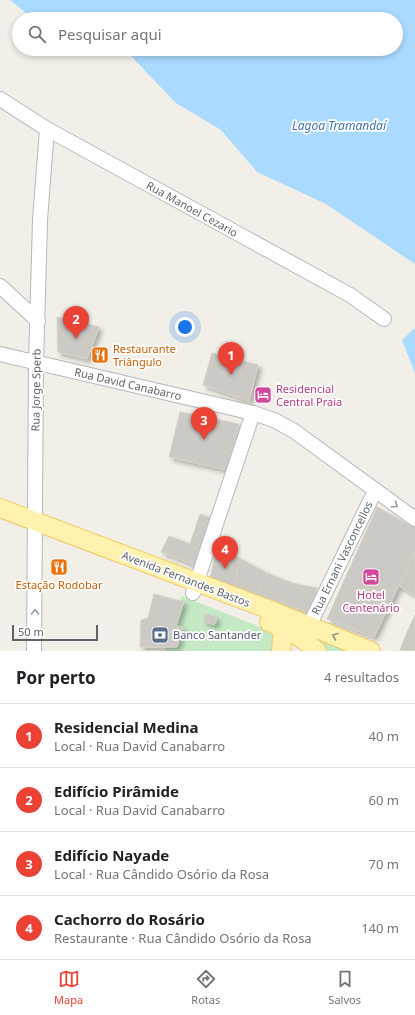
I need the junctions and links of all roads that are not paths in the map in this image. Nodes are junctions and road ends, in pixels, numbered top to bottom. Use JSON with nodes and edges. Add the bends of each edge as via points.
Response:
{"nodes":[{"id":1,"x":0,"y":99,"type":"edge"},
{"id":2,"x":47,"y":129,"type":"junction"},
{"id":3,"x":0,"y":286,"type":"edge"},
{"id":4,"x":384,"y":319,"type":"dead end"},
{"id":5,"x":38,"y":321,"type":"junction"},
{"id":6,"x":0,"y":354,"type":"edge"},
{"id":7,"x":36,"y":363,"type":"junction"},
{"id":8,"x":253,"y":413,"type":"junction"},
{"id":9,"x":375,"y":491,"type":"junction"},
{"id":10,"x":0,"y":508,"type":"edge"},
{"id":11,"x":0,"y":518,"type":"edge"},
{"id":12,"x":415,"y":519,"type":"edge"},
{"id":13,"x":35,"y":527,"type":"junction"},
{"id":14,"x":195,"y":588,"type":"junction"},
{"id":15,"x":279,"y":622,"type":"junction"},
{"id":16,"x":309,"y":642,"type":"edge"},
{"id":17,"x":34,"y":651,"type":"edge"},
{"id":18,"x":281,"y":651,"type":"edge"},
{"id":19,"x":371,"y":651,"type":"edge"}],
"edges":[{"from":1,"to":2,"type":"street","name":"Rua Manoel Cezario"},
{"from":2,"to":4,"type":"street","name":"Rua Manoel Cezario","via":[[350,296]]},
{"from":2,"to":5,"type":"street","name":"Rua Jorge Sperb","via":[[40,220]]},
{"from":3,"to":5,"type":"street"},
{"from":5,"to":7,"type":"street","name":"Rua Jorge Sperb"},
{"from":6,"to":7,"type":"street","name":"Rua David Canabarro"},
{"from":7,"to":8,"type":"street","name":"Rua David Canabarro"},
{"from":7,"to":13,"type":"street","name":"Rua Jorge Sperb"},
{"from":8,"to":9,"type":"street","name":"Rua David Canabarro","via":[[274,420],[294,431]]},
{"from":8,"to":14,"type":"street"},
{"from":9,"to":12,"type":"street","name":"Rua David Canabarro","one_way":true},
{"from":9,"to":16,"type":"street","name":"Rua Ernani Vasconcellos"},
{"from":10,"to":13,"type":"main road","name":"Avenida Fernandes Bastos"},
{"from":11,"to":13,"type":"main road","name":"Avenida Fernandes Bastos"},
{"from":13,"to":14,"type":"main road","name":"Avenida Fernandes Bastos"},
{"from":17,"to":13,"type":"street","name":"Rua Jorge Sperb","one_way":true},
{"from":14,"to":15,"type":"main road","name":"Avenida Fernandes Bastos"},
{"from":15,"to":16,"type":"main road","name":"Avenida Fernandes Bastos"},
{"from":15,"to":18,"type":"main road"},
{"from":19,"to":16,"type":"main road","name":"Avenida Fernandes Bastos","one_way":true}]}
